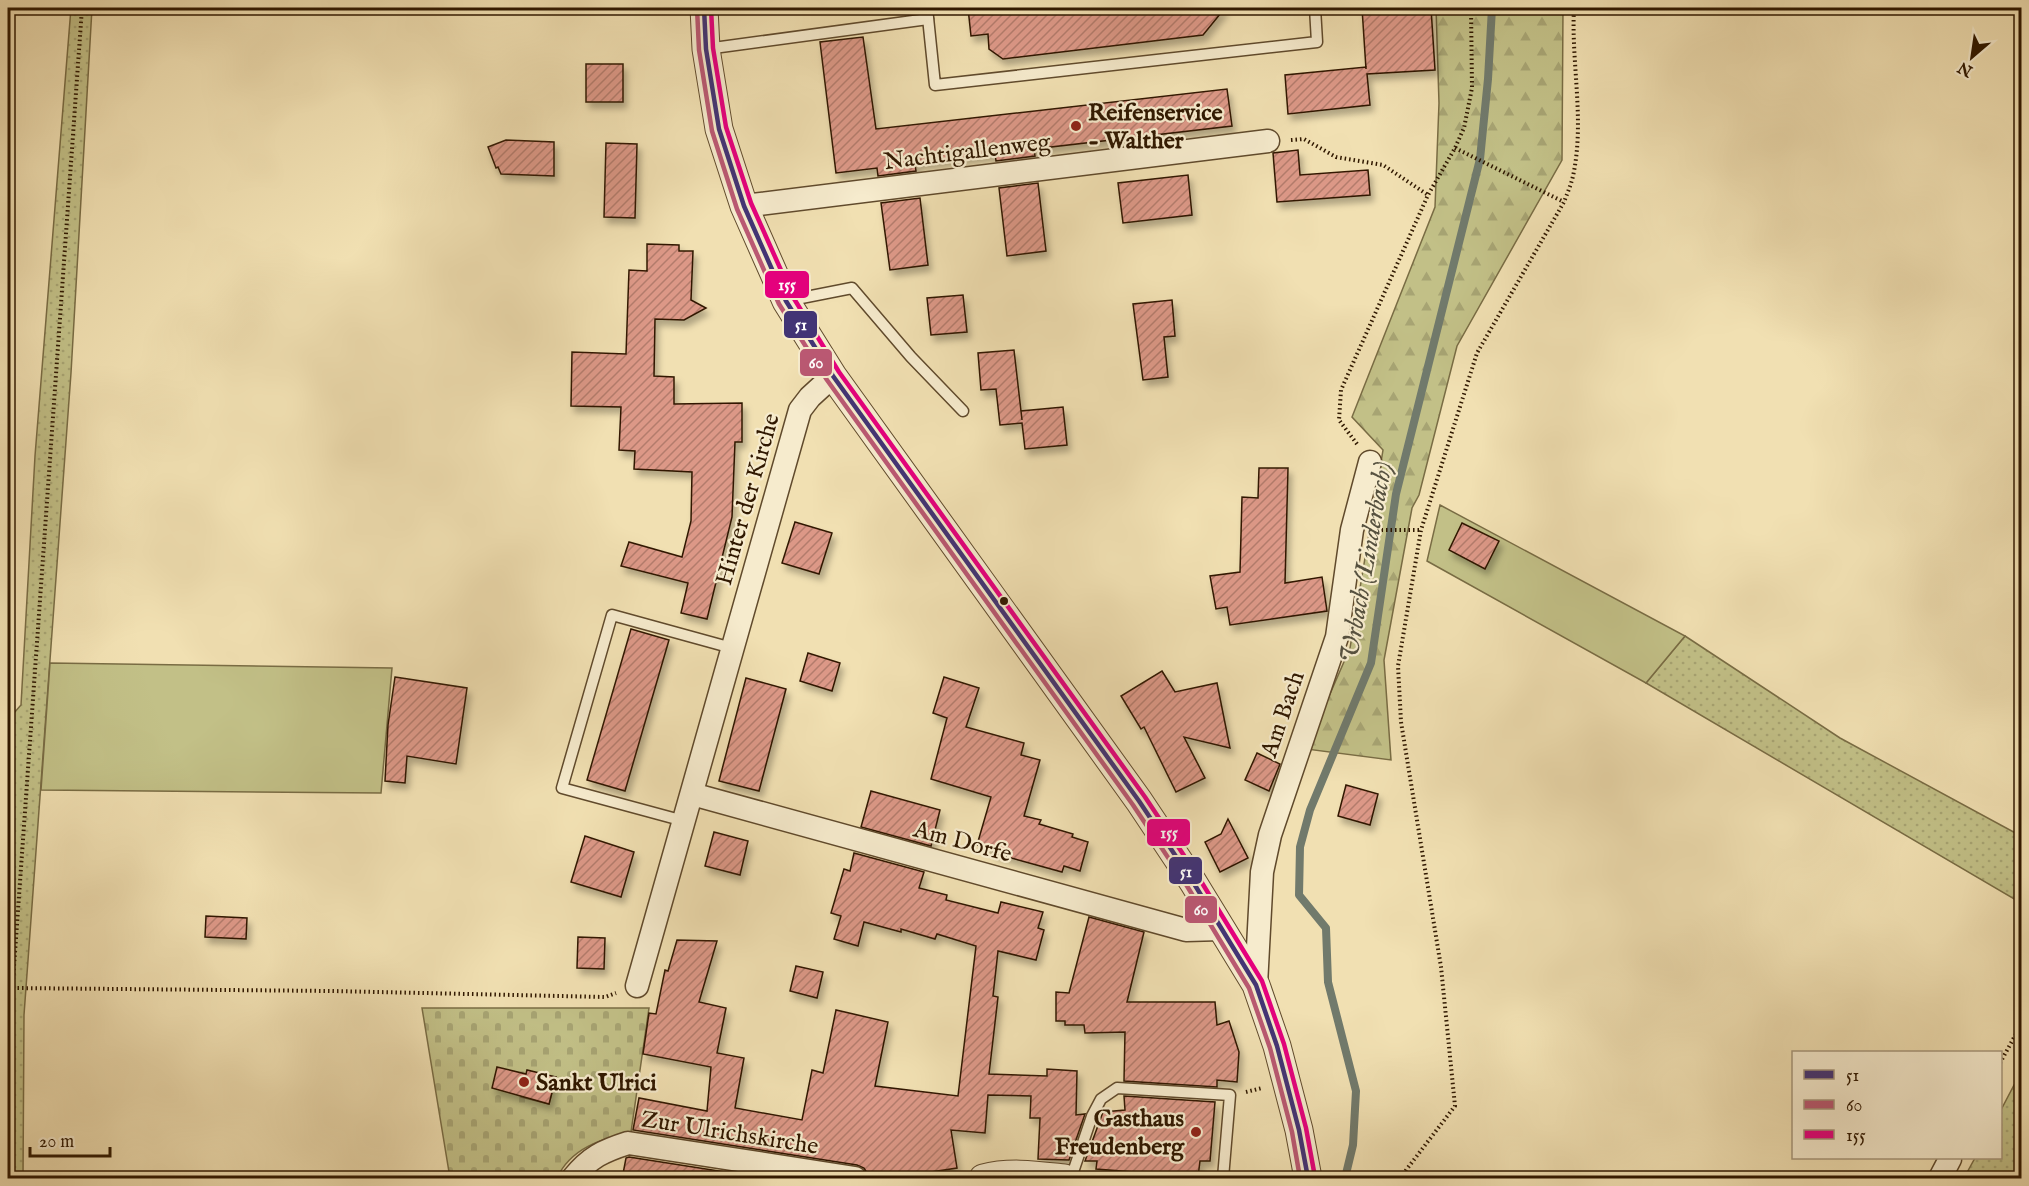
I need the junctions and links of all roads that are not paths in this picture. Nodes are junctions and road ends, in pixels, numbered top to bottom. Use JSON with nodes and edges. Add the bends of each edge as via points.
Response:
{"nodes":[{"id":1,"x":704,"y":8,"type":"edge"},
{"id":2,"x":1315,"y":8,"type":"edge"},
{"id":3,"x":927,"y":13,"type":"edge"},
{"id":4,"x":706,"y":49,"type":"junction"},
{"id":5,"x":1268,"y":141,"type":"road end"},
{"id":6,"x":744,"y":207,"type":"junction"},
{"id":7,"x":786,"y":301,"type":"junction"},
{"id":8,"x":833,"y":376,"type":"junction"},
{"id":9,"x":963,"y":411,"type":"dead end"},
{"id":10,"x":1370,"y":462,"type":"road end"},
{"id":11,"x":732,"y":648,"type":"junction"},
{"id":12,"x":692,"y":794,"type":"junction"},
{"id":13,"x":684,"y":821,"type":"junction"},
{"id":14,"x":1221,"y":929,"type":"junction"},
{"id":15,"x":1256,"y":985,"type":"junction"},
{"id":16,"x":637,"y":986,"type":"road end"},
{"id":17,"x":1950,"y":1159,"type":"edge"},
{"id":18,"x":573,"y":1179,"type":"edge"},
{"id":19,"x":855,"y":1179,"type":"edge"},
{"id":20,"x":983,"y":1179,"type":"edge"},
{"id":21,"x":1064,"y":1179,"type":"edge"},
{"id":22,"x":1071,"y":1179,"type":"edge"},
{"id":23,"x":1223,"y":1179,"type":"edge"},
{"id":24,"x":1308,"y":1179,"type":"edge"},
{"id":25,"x":1940,"y":1179,"type":"edge"}],
"edges":[{"from":1,"to":4,"type":"street"},
{"from":2,"to":3,"type":"lane","via":[[1317,42],[935,85]]},
{"from":3,"to":4,"type":"lane"},
{"from":4,"to":6,"type":"street","via":[[718,129]]},
{"from":5,"to":6,"type":"street","name":"Nachtigallenweg"},
{"from":6,"to":7,"type":"street"},
{"from":7,"to":8,"type":"street"},
{"from":7,"to":9,"type":"lane","via":[[852,288]]},
{"from":8,"to":11,"type":"street","name":"Hinter der Kirche","via":[[800,410]]},
{"from":8,"to":14,"type":"street","via":[[1139,801]]},
{"from":10,"to":15,"type":"street","name":"Am Bach","via":[[1352,530],[1337,637],[1270,835],[1262,872]]},
{"from":11,"to":12,"type":"street","name":"Hinter der Kirche"},
{"from":11,"to":13,"type":"lane","via":[[612,615],[562,788]]},
{"from":12,"to":13,"type":"street","name":"Hinter der Kirche"},
{"from":12,"to":14,"type":"street","name":"Am Dorfe","via":[[1186,930]]},
{"from":13,"to":16,"type":"street","name":"Hinter der Kirche"},
{"from":14,"to":15,"type":"street"},
{"from":15,"to":24,"type":"street","via":[[1277,1046]]},
{"from":17,"to":25,"type":"street"},
{"from":18,"to":19,"type":"street","name":"Zur Ulrichskirche","via":[[603,1151],[628,1143]]},
{"from":20,"to":21,"type":"street","via":[[1025,1174]]},
{"from":22,"to":23,"type":"lane","via":[[1096,1107],[1117,1088],[1230,1095]]}]}
